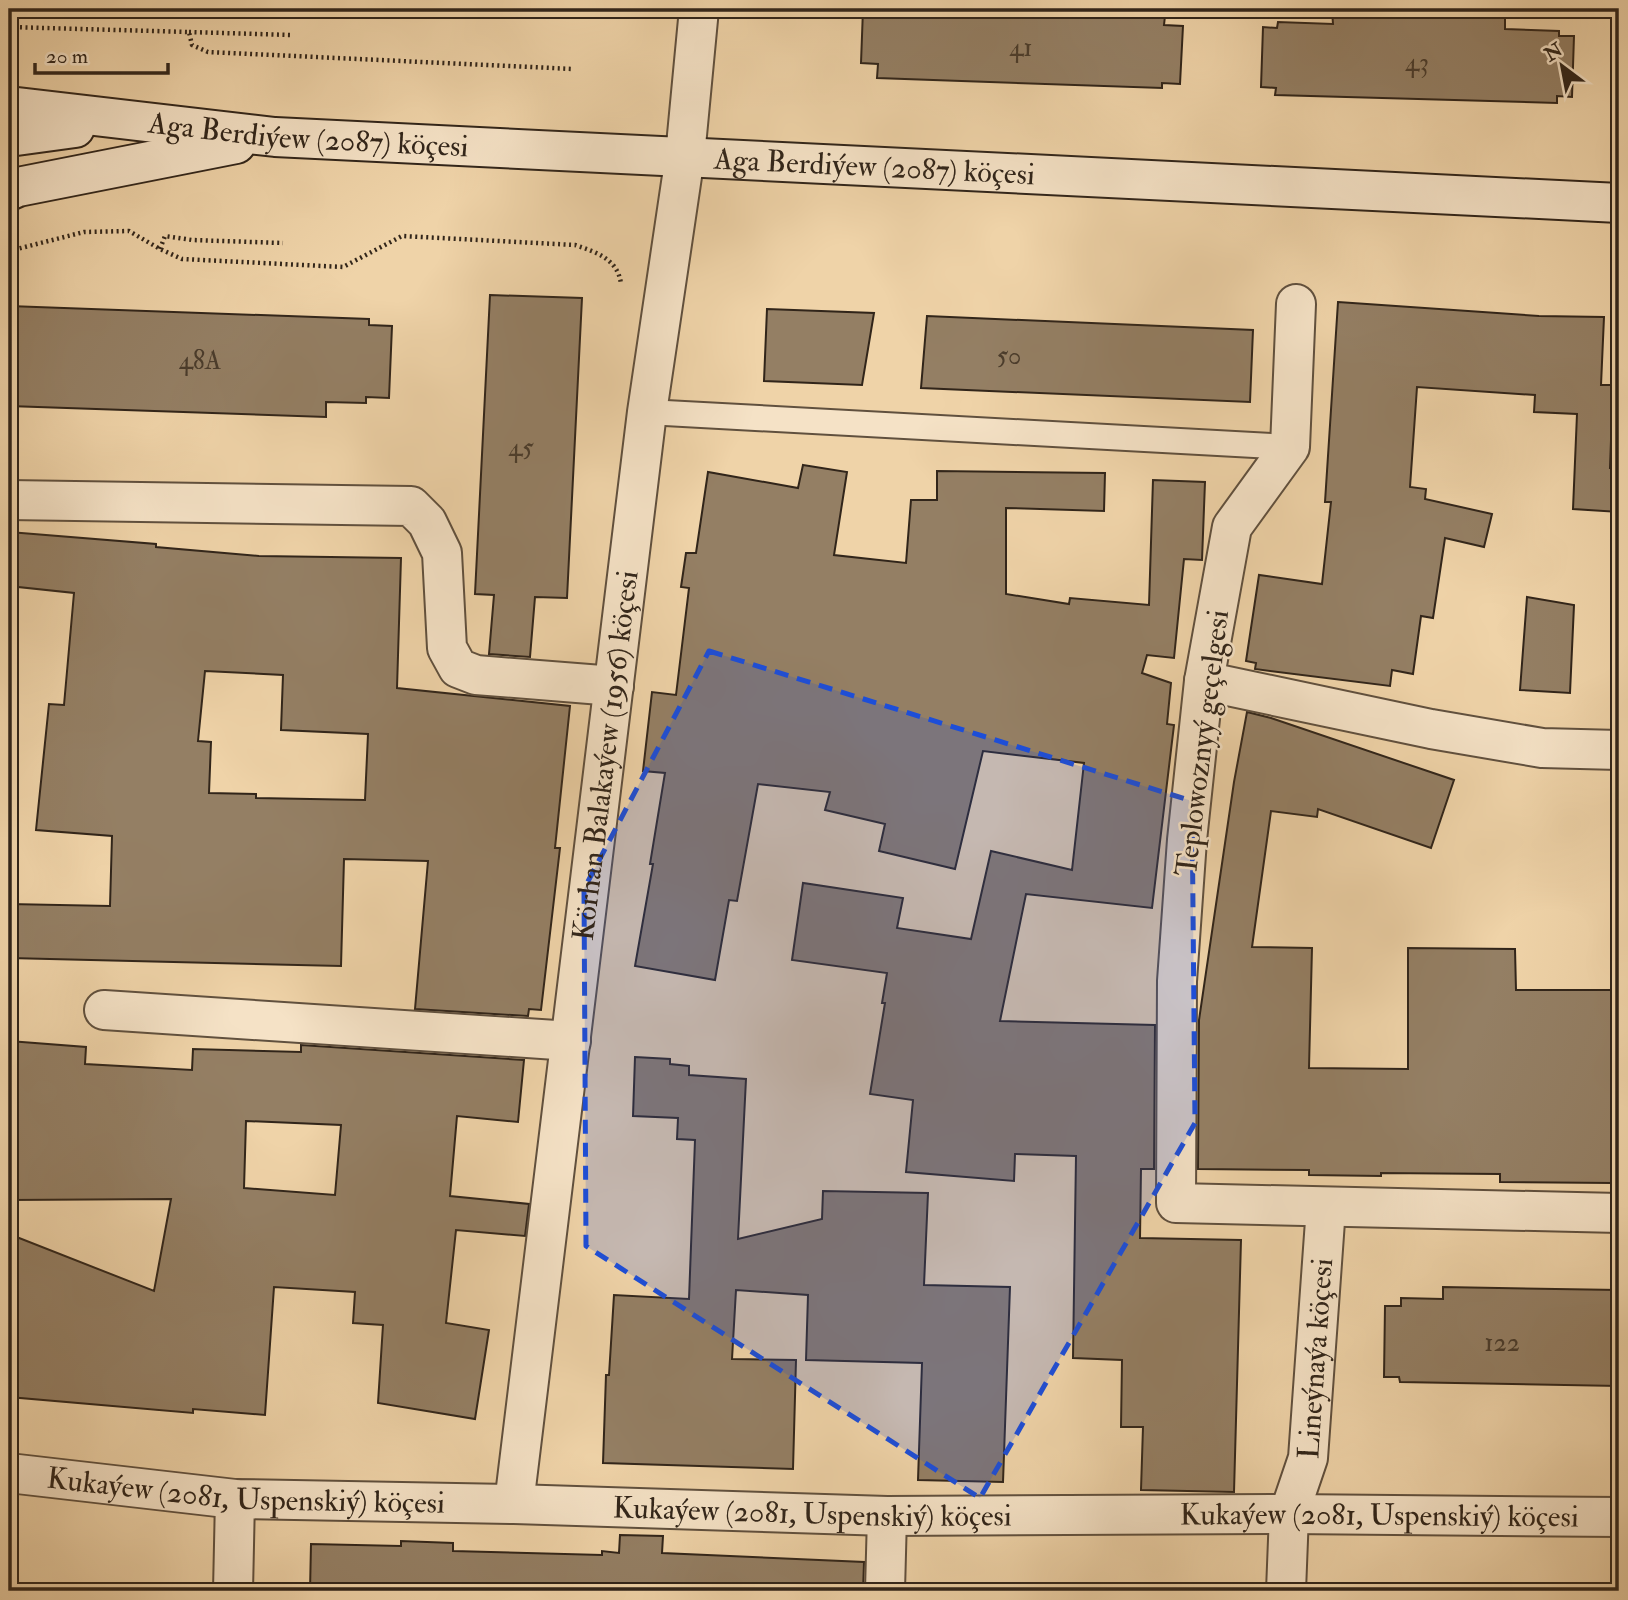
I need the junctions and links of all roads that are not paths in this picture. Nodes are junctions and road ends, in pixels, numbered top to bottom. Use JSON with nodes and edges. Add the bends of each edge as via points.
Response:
{"nodes":[{"id":1,"x":699,"y":9,"type":"edge"},
{"id":2,"x":9,"y":106,"type":"edge"},
{"id":3,"x":132,"y":121,"type":"junction"},
{"id":4,"x":9,"y":137,"type":"edge"},
{"id":5,"x":275,"y":137,"type":"junction"},
{"id":6,"x":685,"y":156,"type":"junction"},
{"id":7,"x":9,"y":191,"type":"edge"},
{"id":8,"x":1619,"y":203,"type":"edge"},
{"id":9,"x":1296,"y":303,"type":"dead end"},
{"id":10,"x":647,"y":412,"type":"junction"},
{"id":11,"x":1290,"y":447,"type":"junction"},
{"id":12,"x":9,"y":500,"type":"edge"},
{"id":13,"x":1204,"y":681,"type":"junction"},
{"id":14,"x":614,"y":686,"type":"junction"},
{"id":15,"x":1619,"y":750,"type":"edge"},
{"id":16,"x":104,"y":1010,"type":"dead end"},
{"id":17,"x":571,"y":1041,"type":"junction"},
{"id":18,"x":1325,"y":1208,"type":"junction"},
{"id":19,"x":1619,"y":1213,"type":"edge"},
{"id":20,"x":9,"y":1473,"type":"edge"},
{"id":21,"x":235,"y":1499,"type":"junction"},
{"id":22,"x":514,"y":1504,"type":"junction"},
{"id":23,"x":1289,"y":1514,"type":"junction"},
{"id":24,"x":887,"y":1516,"type":"junction"},
{"id":25,"x":1619,"y":1517,"type":"edge"},
{"id":26,"x":233,"y":1591,"type":"edge"},
{"id":27,"x":885,"y":1591,"type":"edge"},
{"id":28,"x":1286,"y":1591,"type":"edge"}],
"edges":[{"from":1,"to":6,"type":"street","name":"Körhan Balakaýew (1956) köçesi"},
{"from":2,"to":3,"type":"street","name":"Aga Berdiýew (2087) köçesi"},
{"from":3,"to":4,"type":"street","name":"Aga Berdiýew (2087) köçesi"},
{"from":3,"to":5,"type":"street","name":"Aga Berdiýew (2087) köçesi"},
{"from":5,"to":6,"type":"street","name":"Aga Berdiýew (2087) köçesi"},
{"from":5,"to":7,"type":"street"},
{"from":6,"to":8,"type":"street","name":"Aga Berdiýew (2087) köçesi"},
{"from":6,"to":10,"type":"street","name":"Körhan Balakaýew (1956) köçesi"},
{"from":9,"to":11,"type":"street"},
{"from":10,"to":11,"type":"lane"},
{"from":10,"to":14,"type":"street","name":"Körhan Balakaýew (1956) köçesi"},
{"from":11,"to":13,"type":"street","name":"Teplowoznyý geçelgesi","via":[[1232,527]]},
{"from":12,"to":14,"type":"street","via":[[411,506],[427,522],[442,553],[447,648],[458,668],[476,675]]},
{"from":13,"to":15,"type":"street","via":[[1542,748]]},
{"from":13,"to":18,"type":"street","name":"Teplowoznyý geçelgesi","via":[[1177,981],[1176,1203]]},
{"from":14,"to":17,"type":"street","name":"Körhan Balakaýew (1956) köçesi"},
{"from":16,"to":17,"type":"street"},
{"from":17,"to":22,"type":"street","name":"Körhan Balakaýew (1956) köçesi"},
{"from":18,"to":19,"type":"street"},
{"from":18,"to":23,"type":"street","name":"Lineýnaýa köçesi","via":[[1308,1458]]},
{"from":20,"to":21,"type":"street","name":"Kukaýew (2081, Uspenskiý) köçesi"},
{"from":21,"to":22,"type":"street","name":"Kukaýew (2081, Uspenskiý) köçesi"},
{"from":21,"to":26,"type":"street"},
{"from":22,"to":24,"type":"street","name":"Kukaýew (2081, Uspenskiý) köçesi"},
{"from":23,"to":24,"type":"street","name":"Kukaýew (2081, Uspenskiý) köçesi"},
{"from":23,"to":25,"type":"street","name":"Kukaýew (2081, Uspenskiý) köçesi"},
{"from":23,"to":28,"type":"street","name":"Lineýnaýa köçesi"},
{"from":24,"to":27,"type":"street"}]}
